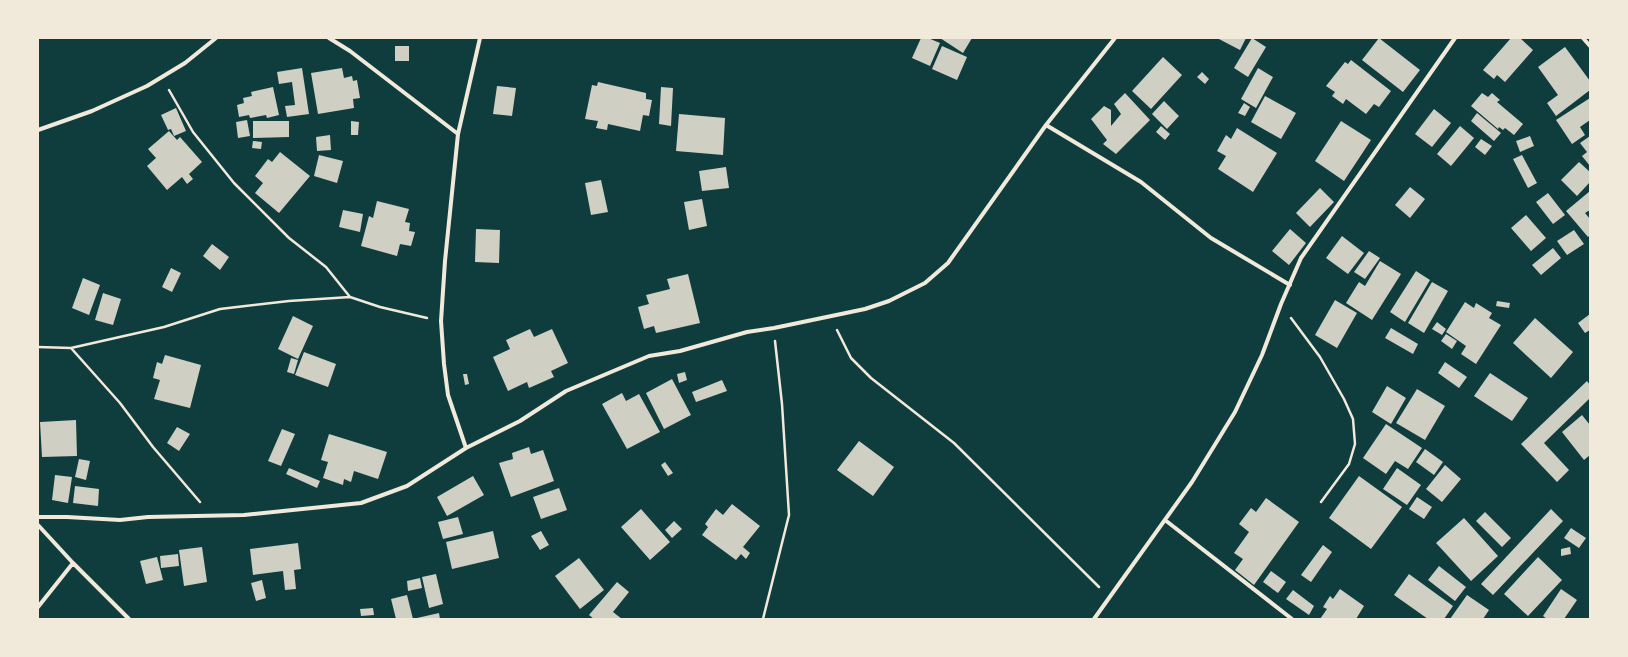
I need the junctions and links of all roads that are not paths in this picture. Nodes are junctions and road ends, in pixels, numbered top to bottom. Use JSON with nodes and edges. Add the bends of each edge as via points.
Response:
{"nodes":[{"id":1,"x":216,"y":38,"type":"edge"},
{"id":2,"x":329,"y":38,"type":"edge"},
{"id":3,"x":480,"y":38,"type":"edge"},
{"id":4,"x":1115,"y":38,"type":"edge"},
{"id":5,"x":1455,"y":38,"type":"edge"},
{"id":6,"x":1583,"y":38,"type":"edge"},
{"id":7,"x":1590,"y":46,"type":"edge"},
{"id":8,"x":1046,"y":125,"type":"junction"},
{"id":9,"x":38,"y":130,"type":"edge"},
{"id":10,"x":458,"y":134,"type":"junction"},
{"id":11,"x":1290,"y":285,"type":"junction"},
{"id":12,"x":466,"y":448,"type":"junction"},
{"id":13,"x":38,"y":517,"type":"edge"},
{"id":14,"x":1165,"y":520,"type":"junction"},
{"id":15,"x":38,"y":525,"type":"edge"},
{"id":16,"x":73,"y":563,"type":"junction"},
{"id":17,"x":38,"y":607,"type":"edge"},
{"id":18,"x":129,"y":619,"type":"edge"},
{"id":19,"x":1094,"y":619,"type":"edge"},
{"id":20,"x":1292,"y":619,"type":"edge"}],
"edges":[{"from":1,"to":9,"type":"street","via":[[162,78],[92,111]]},
{"from":2,"to":10,"type":"street","via":[[350,51]]},
{"from":3,"to":10,"type":"street"},
{"from":4,"to":8,"type":"street"},
{"from":5,"to":11,"type":"street","via":[[1301,258]]},
{"from":6,"to":7,"type":"street"},
{"from":8,"to":11,"type":"street","via":[[1142,182],[1211,238]]},
{"from":8,"to":12,"type":"street","via":[[948,263],[925,283],[889,301],[865,309],[748,332],[680,351],[649,356],[566,391],[520,421]]},
{"from":10,"to":12,"type":"street","via":[[441,321],[448,395]]},
{"from":11,"to":14,"type":"street","via":[[1262,355],[1235,412]]},
{"from":12,"to":13,"type":"street","via":[[407,486],[362,503],[244,514],[120,520]]},
{"from":14,"to":19,"type":"street"},
{"from":14,"to":20,"type":"street"},
{"from":15,"to":16,"type":"street"},
{"from":16,"to":17,"type":"street"},
{"from":16,"to":18,"type":"street"}]}
